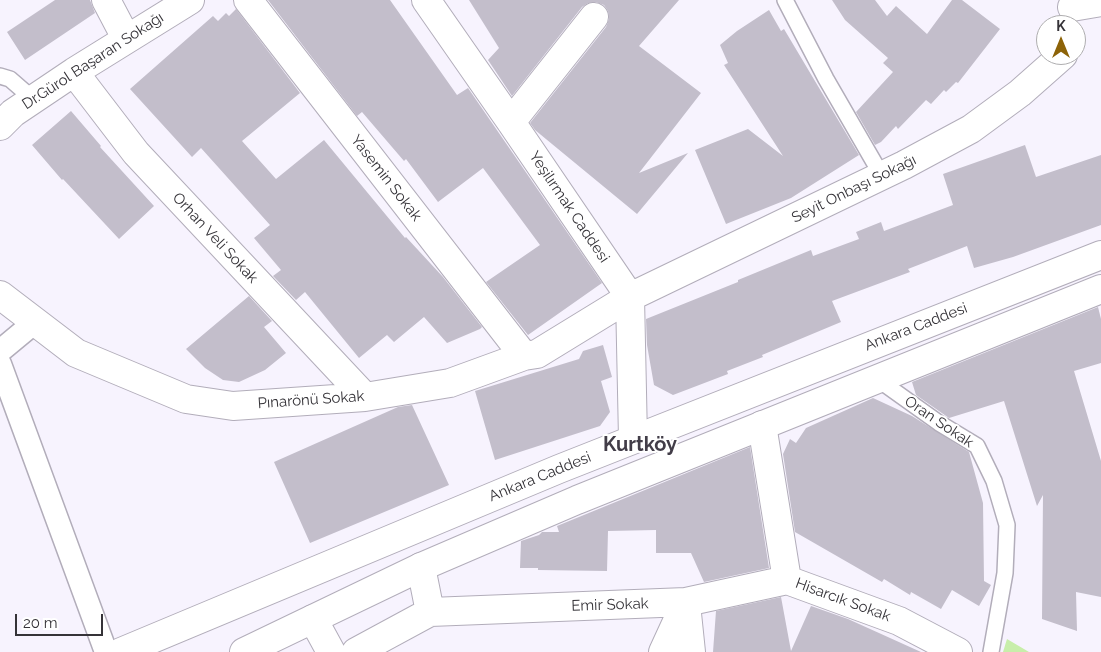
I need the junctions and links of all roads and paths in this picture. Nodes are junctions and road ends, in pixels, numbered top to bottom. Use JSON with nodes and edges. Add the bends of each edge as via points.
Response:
{"nodes":[{"id":1,"x":106,"y":0,"type":"edge"},
{"id":2,"x":190,"y":0,"type":"edge"},
{"id":3,"x":248,"y":0,"type":"edge"},
{"id":4,"x":426,"y":0,"type":"edge"},
{"id":5,"x":786,"y":0,"type":"edge"},
{"id":6,"x":1101,"y":2,"type":"edge"},
{"id":7,"x":1072,"y":11,"type":"edge"},
{"id":8,"x":594,"y":17,"type":"dead end"},
{"id":9,"x":126,"y":38,"type":"junction"},
{"id":10,"x":1052,"y":65,"type":"edge"},
{"id":11,"x":74,"y":72,"type":"junction"},
{"id":12,"x":0,"y":76,"type":"edge"},
{"id":13,"x":34,"y":99,"type":"junction"},
{"id":14,"x":511,"y":122,"type":"junction"},
{"id":15,"x":0,"y":126,"type":"edge"},
{"id":16,"x":882,"y":176,"type":"junction"},
{"id":17,"x":1101,"y":255,"type":"edge"},
{"id":18,"x":1101,"y":289,"type":"edge"},
{"id":19,"x":0,"y":295,"type":"edge"},
{"id":20,"x":630,"y":297,"type":"junction"},
{"id":21,"x":35,"y":322,"type":"junction"},
{"id":22,"x":0,"y":351,"type":"edge"},
{"id":23,"x":524,"y":356,"type":"junction"},
{"id":24,"x":0,"y":364,"type":"edge"},
{"id":25,"x":876,"y":378,"type":"junction"},
{"id":26,"x":365,"y":396,"type":"junction"},
{"id":27,"x":762,"y":425,"type":"junction"},
{"id":28,"x":633,"y":439,"type":"junction"},
{"id":29,"x":421,"y":567,"type":"junction"},
{"id":30,"x":787,"y":580,"type":"junction"},
{"id":31,"x":686,"y":602,"type":"junction"},
{"id":32,"x":430,"y":612,"type":"junction"},
{"id":33,"x":313,"y":619,"type":"junction"},
{"id":34,"x":106,"y":652,"type":"edge"},
{"id":35,"x":121,"y":652,"type":"edge"},
{"id":36,"x":244,"y":652,"type":"edge"},
{"id":37,"x":331,"y":652,"type":"edge"},
{"id":38,"x":356,"y":652,"type":"edge"},
{"id":39,"x":663,"y":652,"type":"edge"},
{"id":40,"x":691,"y":652,"type":"edge"},
{"id":41,"x":958,"y":652,"type":"edge"},
{"id":42,"x":991,"y":652,"type":"edge"}],
"edges":[{"from":1,"to":9,"type":"street"},
{"from":2,"to":9,"type":"street","name":"Dr.Gürol Başaran Sokağı"},
{"from":3,"to":23,"type":"street","name":"Yasemin Sokak"},
{"from":4,"to":14,"type":"street","name":"Yeşilırmak Caddesi"},
{"from":5,"to":16,"type":"lane","via":[[826,79]]},
{"from":6,"to":7,"type":"street"},
{"from":8,"to":14,"type":"street"},
{"from":9,"to":11,"type":"street","name":"Dr.Gürol Başaran Sokağı"},
{"from":10,"to":16,"type":"street","name":"Seyit Onbaşı Sokağı","via":[[971,129]]},
{"from":11,"to":13,"type":"street","name":"Dr.Gürol Başaran Sokağı"},
{"from":11,"to":26,"type":"street","name":"Orhan Veli Sokak","via":[[136,153]]},
{"from":12,"to":13,"type":"lane","via":[[10,79]]},
{"from":13,"to":15,"type":"street","name":"Dr.Gürol Başaran Sokağı"},
{"from":14,"to":20,"type":"street","name":"Yeşilırmak Caddesi"},
{"from":16,"to":20,"type":"street","name":"Seyit Onbaşı Sokağı"},
{"from":17,"to":28,"type":"street","name":"Ankara Caddesi"},
{"from":18,"to":25,"type":"street"},
{"from":19,"to":21,"type":"street","name":"Pınarönü Sokak"},
{"from":20,"to":23,"type":"street","name":"Pınarönü Sokak","via":[[536,354]]},
{"from":20,"to":28,"type":"street"},
{"from":21,"to":22,"type":"street"},
{"from":21,"to":26,"type":"street","name":"Pınarönü Sokak","via":[[76,354],[186,400],[234,406]]},
{"from":23,"to":26,"type":"street","name":"Pınarönü Sokak","via":[[450,383]]},
{"from":24,"to":34,"type":"street"},
{"from":25,"to":27,"type":"street"},
{"from":25,"to":42,"type":"lane","name":"Oran Sokak","via":[[976,446],[994,481],[1007,525],[1005,573]]},
{"from":27,"to":29,"type":"street"},
{"from":27,"to":30,"type":"street","name":"Hisarcık Sokak"},
{"from":28,"to":35,"type":"street","name":"Ankara Caddesi"},
{"from":29,"to":32,"type":"street"},
{"from":29,"to":33,"type":"street"},
{"from":30,"to":31,"type":"street","name":"Emir Sokak"},
{"from":30,"to":41,"type":"street","name":"Hisarcık Sokak","via":[[899,621]]},
{"from":31,"to":32,"type":"street","name":"Emir Sokak"},
{"from":31,"to":39,"type":"street"},
{"from":31,"to":40,"type":"street"},
{"from":32,"to":38,"type":"street"},
{"from":33,"to":36,"type":"street"},
{"from":33,"to":37,"type":"street"}]}
